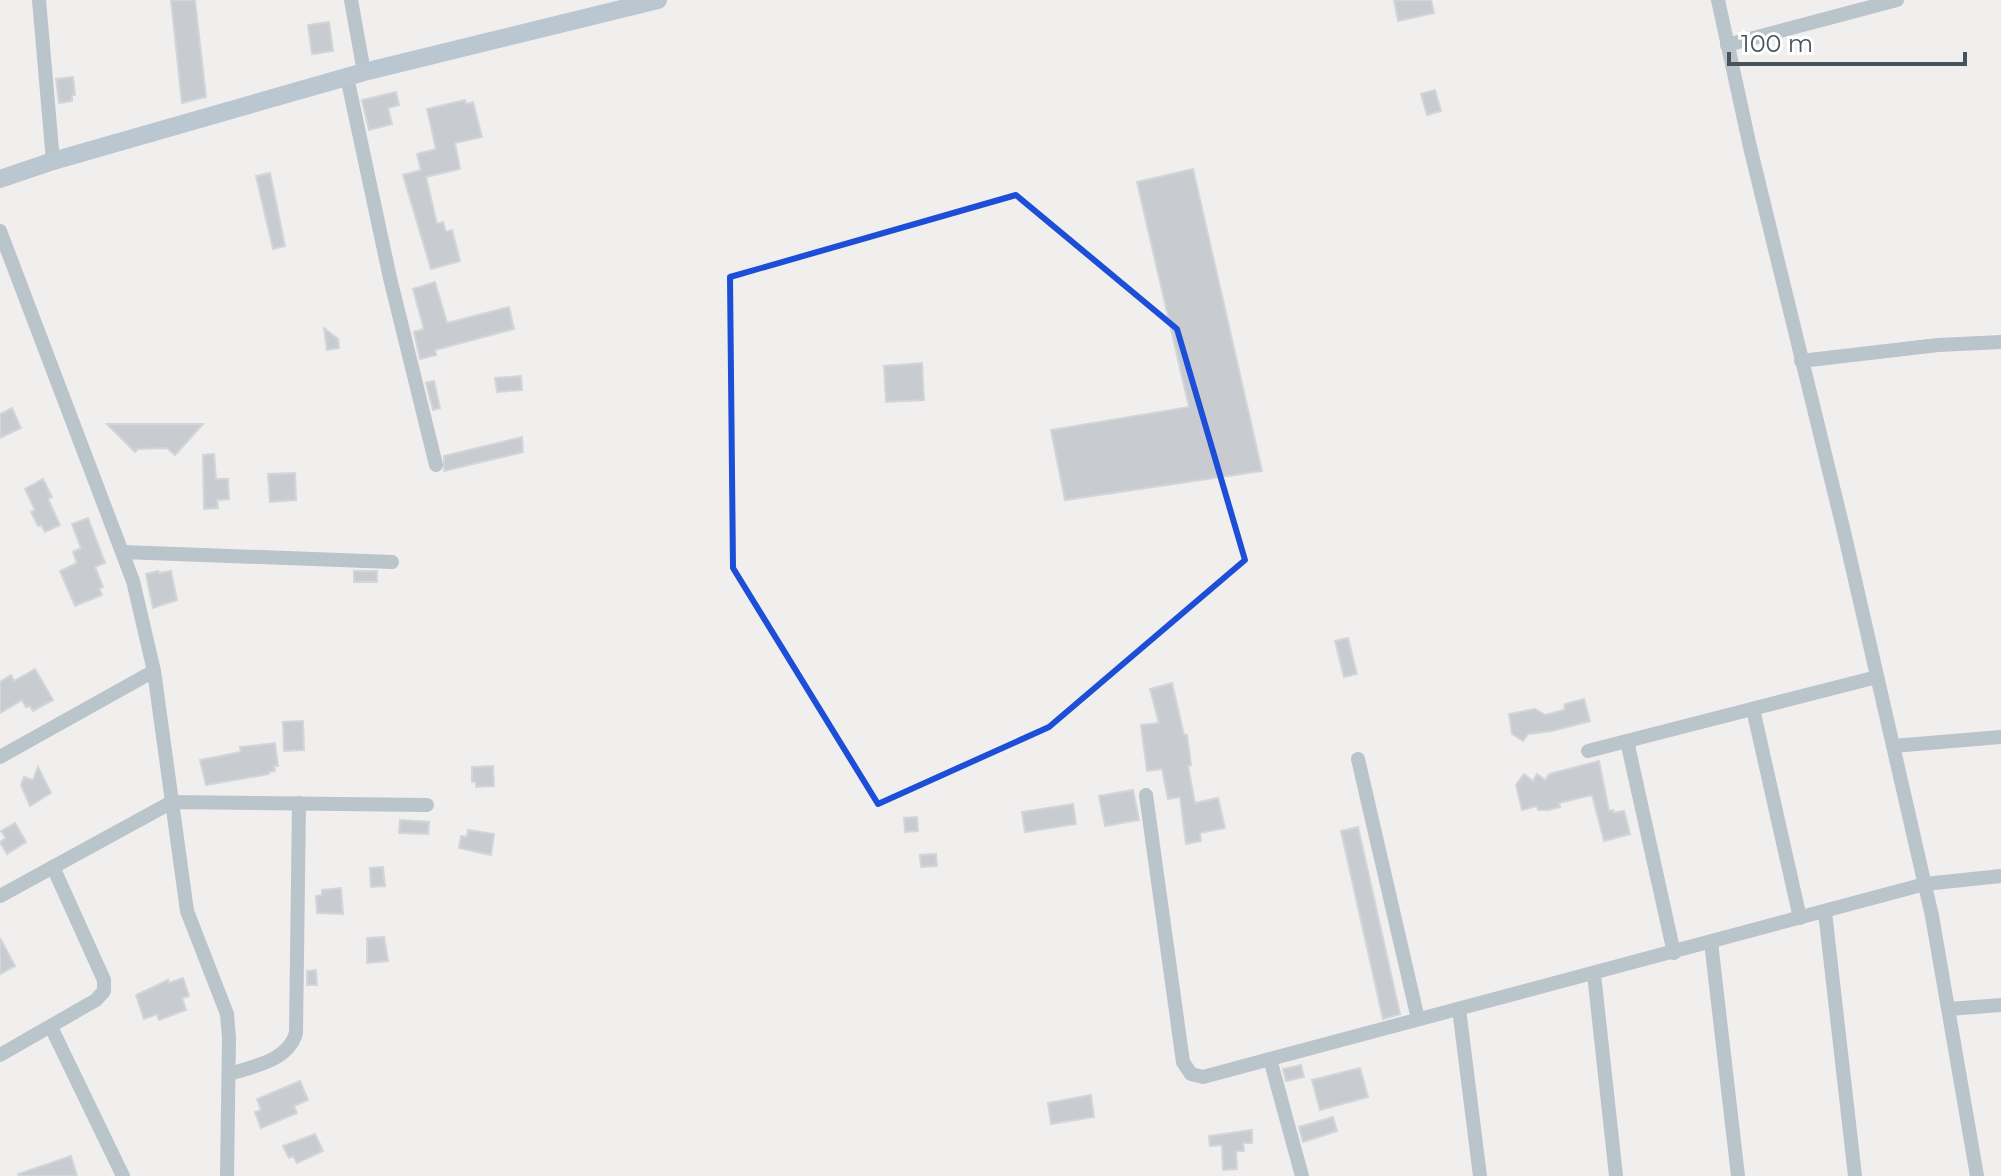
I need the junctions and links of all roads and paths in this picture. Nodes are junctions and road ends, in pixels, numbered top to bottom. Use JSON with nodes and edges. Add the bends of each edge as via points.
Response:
{"nodes":[{"id":1,"x":39,"y":0,"type":"edge"},
{"id":2,"x":351,"y":0,"type":"edge"},
{"id":3,"x":658,"y":0,"type":"edge"},
{"id":4,"x":1718,"y":0,"type":"edge"},
{"id":5,"x":1897,"y":0,"type":"edge"},
{"id":6,"x":1727,"y":45,"type":"junction"},
{"id":7,"x":355,"y":75,"type":"junction"},
{"id":8,"x":53,"y":161,"type":"junction"},
{"id":9,"x":0,"y":179,"type":"edge"},
{"id":10,"x":0,"y":231,"type":"edge"},
{"id":11,"x":2001,"y":342,"type":"edge"},
{"id":12,"x":1801,"y":361,"type":"junction"},
{"id":13,"x":436,"y":465,"type":"dead end"},
{"id":14,"x":123,"y":552,"type":"junction"},
{"id":15,"x":392,"y":562,"type":"dead end"},
{"id":16,"x":154,"y":671,"type":"junction"},
{"id":17,"x":1877,"y":677,"type":"junction"},
{"id":18,"x":1753,"y":709,"type":"junction"},
{"id":19,"x":2001,"y":737,"type":"edge"},
{"id":20,"x":1627,"y":741,"type":"junction"},
{"id":21,"x":1893,"y":746,"type":"junction"},
{"id":22,"x":1588,"y":751,"type":"dead end"},
{"id":23,"x":0,"y":757,"type":"edge"},
{"id":24,"x":1358,"y":759,"type":"dead end"},
{"id":25,"x":1146,"y":795,"type":"dead end"},
{"id":26,"x":172,"y":802,"type":"junction"},
{"id":27,"x":299,"y":803,"type":"junction"},
{"id":28,"x":427,"y":805,"type":"dead end"},
{"id":29,"x":53,"y":867,"type":"junction"},
{"id":30,"x":2001,"y":876,"type":"edge"},
{"id":31,"x":1925,"y":884,"type":"junction"},
{"id":32,"x":0,"y":896,"type":"edge"},
{"id":33,"x":1825,"y":912,"type":"junction"},
{"id":34,"x":1800,"y":918,"type":"junction"},
{"id":35,"x":1711,"y":942,"type":"junction"},
{"id":36,"x":1674,"y":953,"type":"junction"},
{"id":37,"x":1594,"y":974,"type":"junction"},
{"id":38,"x":2001,"y":1005,"type":"edge"},
{"id":39,"x":1459,"y":1009,"type":"junction"},
{"id":40,"x":1949,"y":1009,"type":"junction"},
{"id":41,"x":1418,"y":1019,"type":"junction"},
{"id":42,"x":51,"y":1027,"type":"junction"},
{"id":43,"x":0,"y":1055,"type":"edge"},
{"id":44,"x":1270,"y":1059,"type":"junction"},
{"id":45,"x":229,"y":1074,"type":"junction"},
{"id":46,"x":123,"y":1176,"type":"edge"},
{"id":47,"x":227,"y":1176,"type":"edge"},
{"id":48,"x":1302,"y":1176,"type":"edge"},
{"id":49,"x":1480,"y":1176,"type":"edge"},
{"id":50,"x":1616,"y":1176,"type":"edge"},
{"id":51,"x":1738,"y":1176,"type":"edge"},
{"id":52,"x":1855,"y":1176,"type":"edge"},
{"id":53,"x":1977,"y":1176,"type":"edge"}],
"edges":[{"from":1,"to":8,"type":"street"},
{"from":2,"to":7,"type":"street"},
{"from":3,"to":7,"type":"main road"},
{"from":4,"to":6,"type":"street"},
{"from":5,"to":6,"type":"street"},
{"from":6,"to":12,"type":"street"},
{"from":7,"to":8,"type":"main road"},
{"from":7,"to":13,"type":"street","via":[[390,278]]},
{"from":8,"to":9,"type":"main road"},
{"from":10,"to":14,"type":"street"},
{"from":11,"to":12,"type":"street"},
{"from":12,"to":17,"type":"street"},
{"from":14,"to":15,"type":"street"},
{"from":14,"to":16,"type":"street"},
{"from":16,"to":23,"type":"street"},
{"from":16,"to":26,"type":"street"},
{"from":17,"to":18,"type":"street"},
{"from":17,"to":21,"type":"street"},
{"from":18,"to":20,"type":"street"},
{"from":18,"to":34,"type":"street"},
{"from":19,"to":21,"type":"street"},
{"from":20,"to":22,"type":"street"},
{"from":20,"to":36,"type":"street"},
{"from":21,"to":31,"type":"street"},
{"from":24,"to":41,"type":"street"},
{"from":25,"to":44,"type":"street","via":[[1183,1062],[1191,1074],[1203,1077]]},
{"from":26,"to":27,"type":"street"},
{"from":26,"to":29,"type":"street"},
{"from":26,"to":45,"type":"street","via":[[187,911],[227,1014]]},
{"from":27,"to":28,"type":"street"},
{"from":27,"to":45,"type":"street","via":[[296,1033],[284,1054]]},
{"from":29,"to":32,"type":"street"},
{"from":29,"to":42,"type":"street","via":[[104,980],[104,991]]},
{"from":30,"to":31,"type":"street"},
{"from":31,"to":33,"type":"street"},
{"from":31,"to":40,"type":"street"},
{"from":33,"to":34,"type":"street"},
{"from":33,"to":52,"type":"street"},
{"from":34,"to":35,"type":"street"},
{"from":35,"to":36,"type":"street"},
{"from":35,"to":51,"type":"street"},
{"from":36,"to":37,"type":"street"},
{"from":37,"to":39,"type":"street"},
{"from":37,"to":50,"type":"street"},
{"from":38,"to":40,"type":"street"},
{"from":39,"to":41,"type":"street"},
{"from":39,"to":49,"type":"street"},
{"from":40,"to":53,"type":"street"},
{"from":41,"to":44,"type":"street"},
{"from":42,"to":43,"type":"street"},
{"from":42,"to":46,"type":"street"},
{"from":44,"to":48,"type":"street"},
{"from":45,"to":47,"type":"street"}]}
